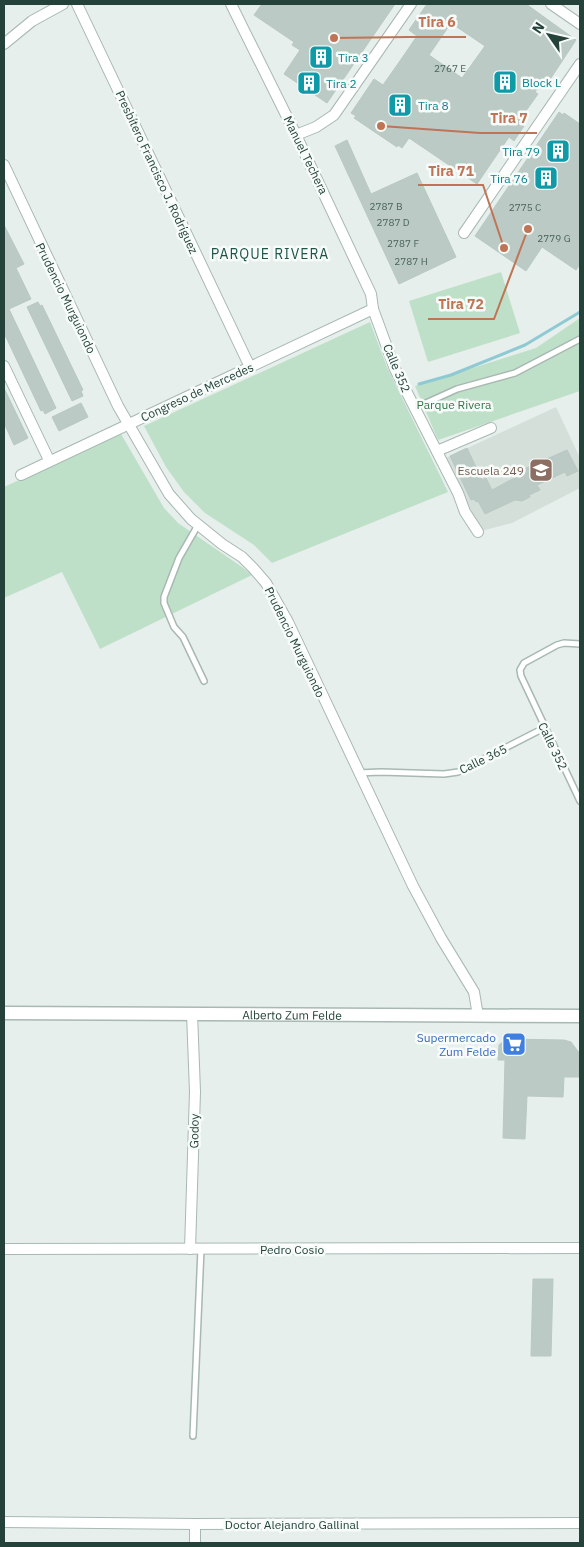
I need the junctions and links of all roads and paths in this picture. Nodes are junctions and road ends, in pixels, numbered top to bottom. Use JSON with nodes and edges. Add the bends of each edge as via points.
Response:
{"nodes":[{"id":1,"x":63,"y":4,"type":"edge"},
{"id":2,"x":77,"y":4,"type":"edge"},
{"id":3,"x":231,"y":4,"type":"edge"},
{"id":4,"x":411,"y":4,"type":"edge"},
{"id":5,"x":551,"y":4,"type":"edge"},
{"id":6,"x":580,"y":24,"type":"edge"},
{"id":7,"x":4,"y":44,"type":"edge"},
{"id":8,"x":580,"y":64,"type":"edge"},
{"id":9,"x":296,"y":135,"type":"junction"},
{"id":10,"x":4,"y":165,"type":"edge"},
{"id":11,"x":464,"y":233,"type":"dead end"},
{"id":12,"x":373,"y":309,"type":"junction"},
{"id":13,"x":580,"y":339,"type":"edge"},
{"id":14,"x":4,"y":366,"type":"edge"},
{"id":15,"x":250,"y":367,"type":"junction"},
{"id":16,"x":415,"y":408,"type":"junction"},
{"id":17,"x":129,"y":424,"type":"junction"},
{"id":18,"x":491,"y":428,"type":"dead end"},
{"id":19,"x":436,"y":451,"type":"junction"},
{"id":20,"x":49,"y":460,"type":"junction"},
{"id":21,"x":21,"y":475,"type":"dead end"},
{"id":22,"x":198,"y":524,"type":"junction"},
{"id":23,"x":478,"y":532,"type":"dead end"},
{"id":24,"x":580,"y":644,"type":"edge"},
{"id":25,"x":204,"y":681,"type":"dead end"},
{"id":26,"x":544,"y":728,"type":"junction"},
{"id":27,"x":358,"y":773,"type":"junction"},
{"id":28,"x":580,"y":801,"type":"edge"},
{"id":29,"x":4,"y":1013,"type":"edge"},
{"id":30,"x":192,"y":1013,"type":"junction"},
{"id":31,"x":478,"y":1016,"type":"junction"},
{"id":32,"x":580,"y":1016,"type":"edge"},
{"id":33,"x":201,"y":1248,"type":"junction"},
{"id":34,"x":580,"y":1248,"type":"edge"},
{"id":35,"x":4,"y":1249,"type":"edge"},
{"id":36,"x":190,"y":1249,"type":"junction"},
{"id":37,"x":193,"y":1436,"type":"dead end"},
{"id":38,"x":4,"y":1522,"type":"edge"},
{"id":39,"x":580,"y":1523,"type":"edge"},
{"id":40,"x":195,"y":1524,"type":"junction"},
{"id":41,"x":195,"y":1543,"type":"edge"}],
"edges":[{"from":1,"to":7,"type":"street","via":[[32,21]]},
{"from":2,"to":15,"type":"street","name":"Presbítero Francisco J. Rodríguez"},
{"from":3,"to":9,"type":"street","name":"Manuel Techera"},
{"from":4,"to":9,"type":"street","via":[[334,115]]},
{"from":5,"to":6,"type":"street"},
{"from":8,"to":11,"type":"street"},
{"from":9,"to":12,"type":"street","name":"Manuel Techera","via":[[371,294]]},
{"from":10,"to":17,"type":"street","name":"Prudencio Murguiondo"},
{"from":12,"to":15,"type":"street","name":"Congreso de Mercedes"},
{"from":12,"to":16,"type":"street","name":"Calle 352","via":[[395,369]]},
{"from":13,"to":16,"type":"lane","via":[[515,372],[457,389]]},
{"from":14,"to":20,"type":"street"},
{"from":15,"to":17,"type":"street","name":"Congreso de Mercedes"},
{"from":16,"to":19,"type":"street","name":"Calle 352"},
{"from":17,"to":20,"type":"street","name":"Congreso de Mercedes"},
{"from":17,"to":22,"type":"street","name":"Prudencio Murguiondo","via":[[169,494]]},
{"from":18,"to":19,"type":"street"},
{"from":19,"to":23,"type":"street","name":"Calle 352"},
{"from":20,"to":21,"type":"street","name":"Congreso de Mercedes"},
{"from":22,"to":25,"type":"lane","via":[[179,558],[164,604]]},
{"from":22,"to":27,"type":"street","name":"Prudencio Murguiondo","via":[[242,558],[266,583],[288,622]]},
{"from":24,"to":26,"type":"lane","name":"Calle 352","via":[[557,645],[524,663],[520,670]]},
{"from":26,"to":27,"type":"lane","name":"Calle 365","via":[[458,772]]},
{"from":26,"to":28,"type":"lane","name":"Calle 352"},
{"from":27,"to":31,"type":"street","name":"Prudencio Murguiondo","via":[[413,886],[474,992]]},
{"from":29,"to":30,"type":"street","name":"Alberto Zum Felde"},
{"from":30,"to":31,"type":"street","name":"Alberto Zum Felde"},
{"from":30,"to":36,"type":"street","name":"Godoy","via":[[195,1092]]},
{"from":31,"to":32,"type":"street","name":"Alberto Zum Felde"},
{"from":33,"to":34,"type":"street","name":"Pedro Cosio"},
{"from":33,"to":36,"type":"street","name":"Pedro Cosio"},
{"from":33,"to":37,"type":"lane"},
{"from":35,"to":36,"type":"street","name":"Pedro Cosio"},
{"from":38,"to":40,"type":"street","name":"Doctor Alejandro Gallinal"},
{"from":39,"to":40,"type":"street","name":"Doctor Alejandro Gallinal"},
{"from":40,"to":41,"type":"street"}]}
